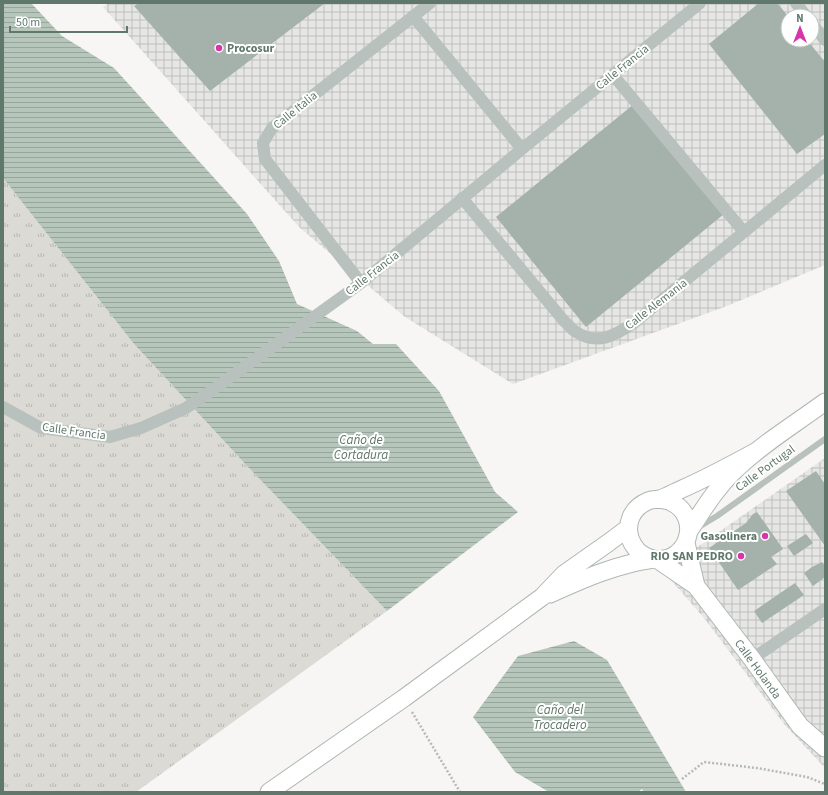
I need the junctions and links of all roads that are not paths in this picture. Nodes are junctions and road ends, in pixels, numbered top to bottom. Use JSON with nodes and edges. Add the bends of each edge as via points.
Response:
{"nodes":[{"id":1,"x":430,"y":3,"type":"edge"},
{"id":2,"x":700,"y":3,"type":"edge"},
{"id":3,"x":413,"y":16,"type":"junction"},
{"id":4,"x":613,"y":75,"type":"junction"},
{"id":5,"x":522,"y":149,"type":"junction"},
{"id":6,"x":825,"y":165,"type":"edge"},
{"id":7,"x":462,"y":198,"type":"junction"},
{"id":8,"x":744,"y":232,"type":"junction"},
{"id":9,"x":361,"y":283,"type":"junction"},
{"id":10,"x":825,"y":402,"type":"edge"},
{"id":11,"x":3,"y":407,"type":"edge"},
{"id":12,"x":825,"y":439,"type":"edge"},
{"id":13,"x":755,"y":452,"type":"junction"},
{"id":14,"x":659,"y":499,"type":"junction"},
{"id":15,"x":628,"y":528,"type":"junction"},
{"id":16,"x":688,"y":536,"type":"junction"},
{"id":17,"x":656,"y":559,"type":"junction"},
{"id":18,"x":696,"y":586,"type":"junction"},
{"id":19,"x":542,"y":598,"type":"junction"},
{"id":20,"x":825,"y":609,"type":"edge"},
{"id":21,"x":752,"y":659,"type":"junction"},
{"id":22,"x":825,"y":748,"type":"edge"},
{"id":23,"x":269,"y":792,"type":"edge"}],
"edges":[{"from":1,"to":3,"type":"street","name":"Calle Italia"},
{"from":2,"to":4,"type":"street","name":"Calle Francia"},
{"from":3,"to":5,"type":"street"},
{"from":3,"to":9,"type":"street","name":"Calle Italia","via":[[272,128],[263,143],[265,159]]},
{"from":4,"to":5,"type":"street","name":"Calle Francia"},
{"from":4,"to":8,"type":"street"},
{"from":5,"to":7,"type":"street","name":"Calle Francia"},
{"from":6,"to":8,"type":"street","name":"Calle Alemania"},
{"from":7,"to":8,"type":"street","name":"Calle Alemania","via":[[564,321],[588,338],[617,334],[634,323]]},
{"from":7,"to":9,"type":"street","name":"Calle Francia"},
{"from":9,"to":11,"type":"street","name":"Calle Francia","via":[[186,408],[141,428],[110,437],[41,428]]},
{"from":10,"to":13,"type":"main road"},
{"from":12,"to":16,"type":"lane","name":"Calle Portugal"},
{"from":13,"to":14,"type":"main road","via":[[704,480]]},
{"from":13,"to":16,"type":"main road","via":[[711,497]]},
{"from":14,"to":15,"type":"main road","via":[[648,501],[636,509]]},
{"from":14,"to":16,"type":"main road","via":[[670,501],[684,512],[689,522]]},
{"from":15,"to":17,"type":"main road","via":[[633,546],[648,558]]},
{"from":15,"to":19,"type":"main road","via":[[564,574]]},
{"from":16,"to":17,"type":"main road","via":[[679,552],[670,558]]},
{"from":16,"to":18,"type":"main road"},
{"from":17,"to":18,"type":"main road"},
{"from":17,"to":19,"type":"main road","via":[[637,561],[606,570]]},
{"from":18,"to":21,"type":"main road","name":"Calle Holanda"},
{"from":19,"to":23,"type":"main road"},
{"from":20,"to":21,"type":"street"},
{"from":21,"to":22,"type":"main road","name":"Calle Holanda","via":[[800,726]]}]}
